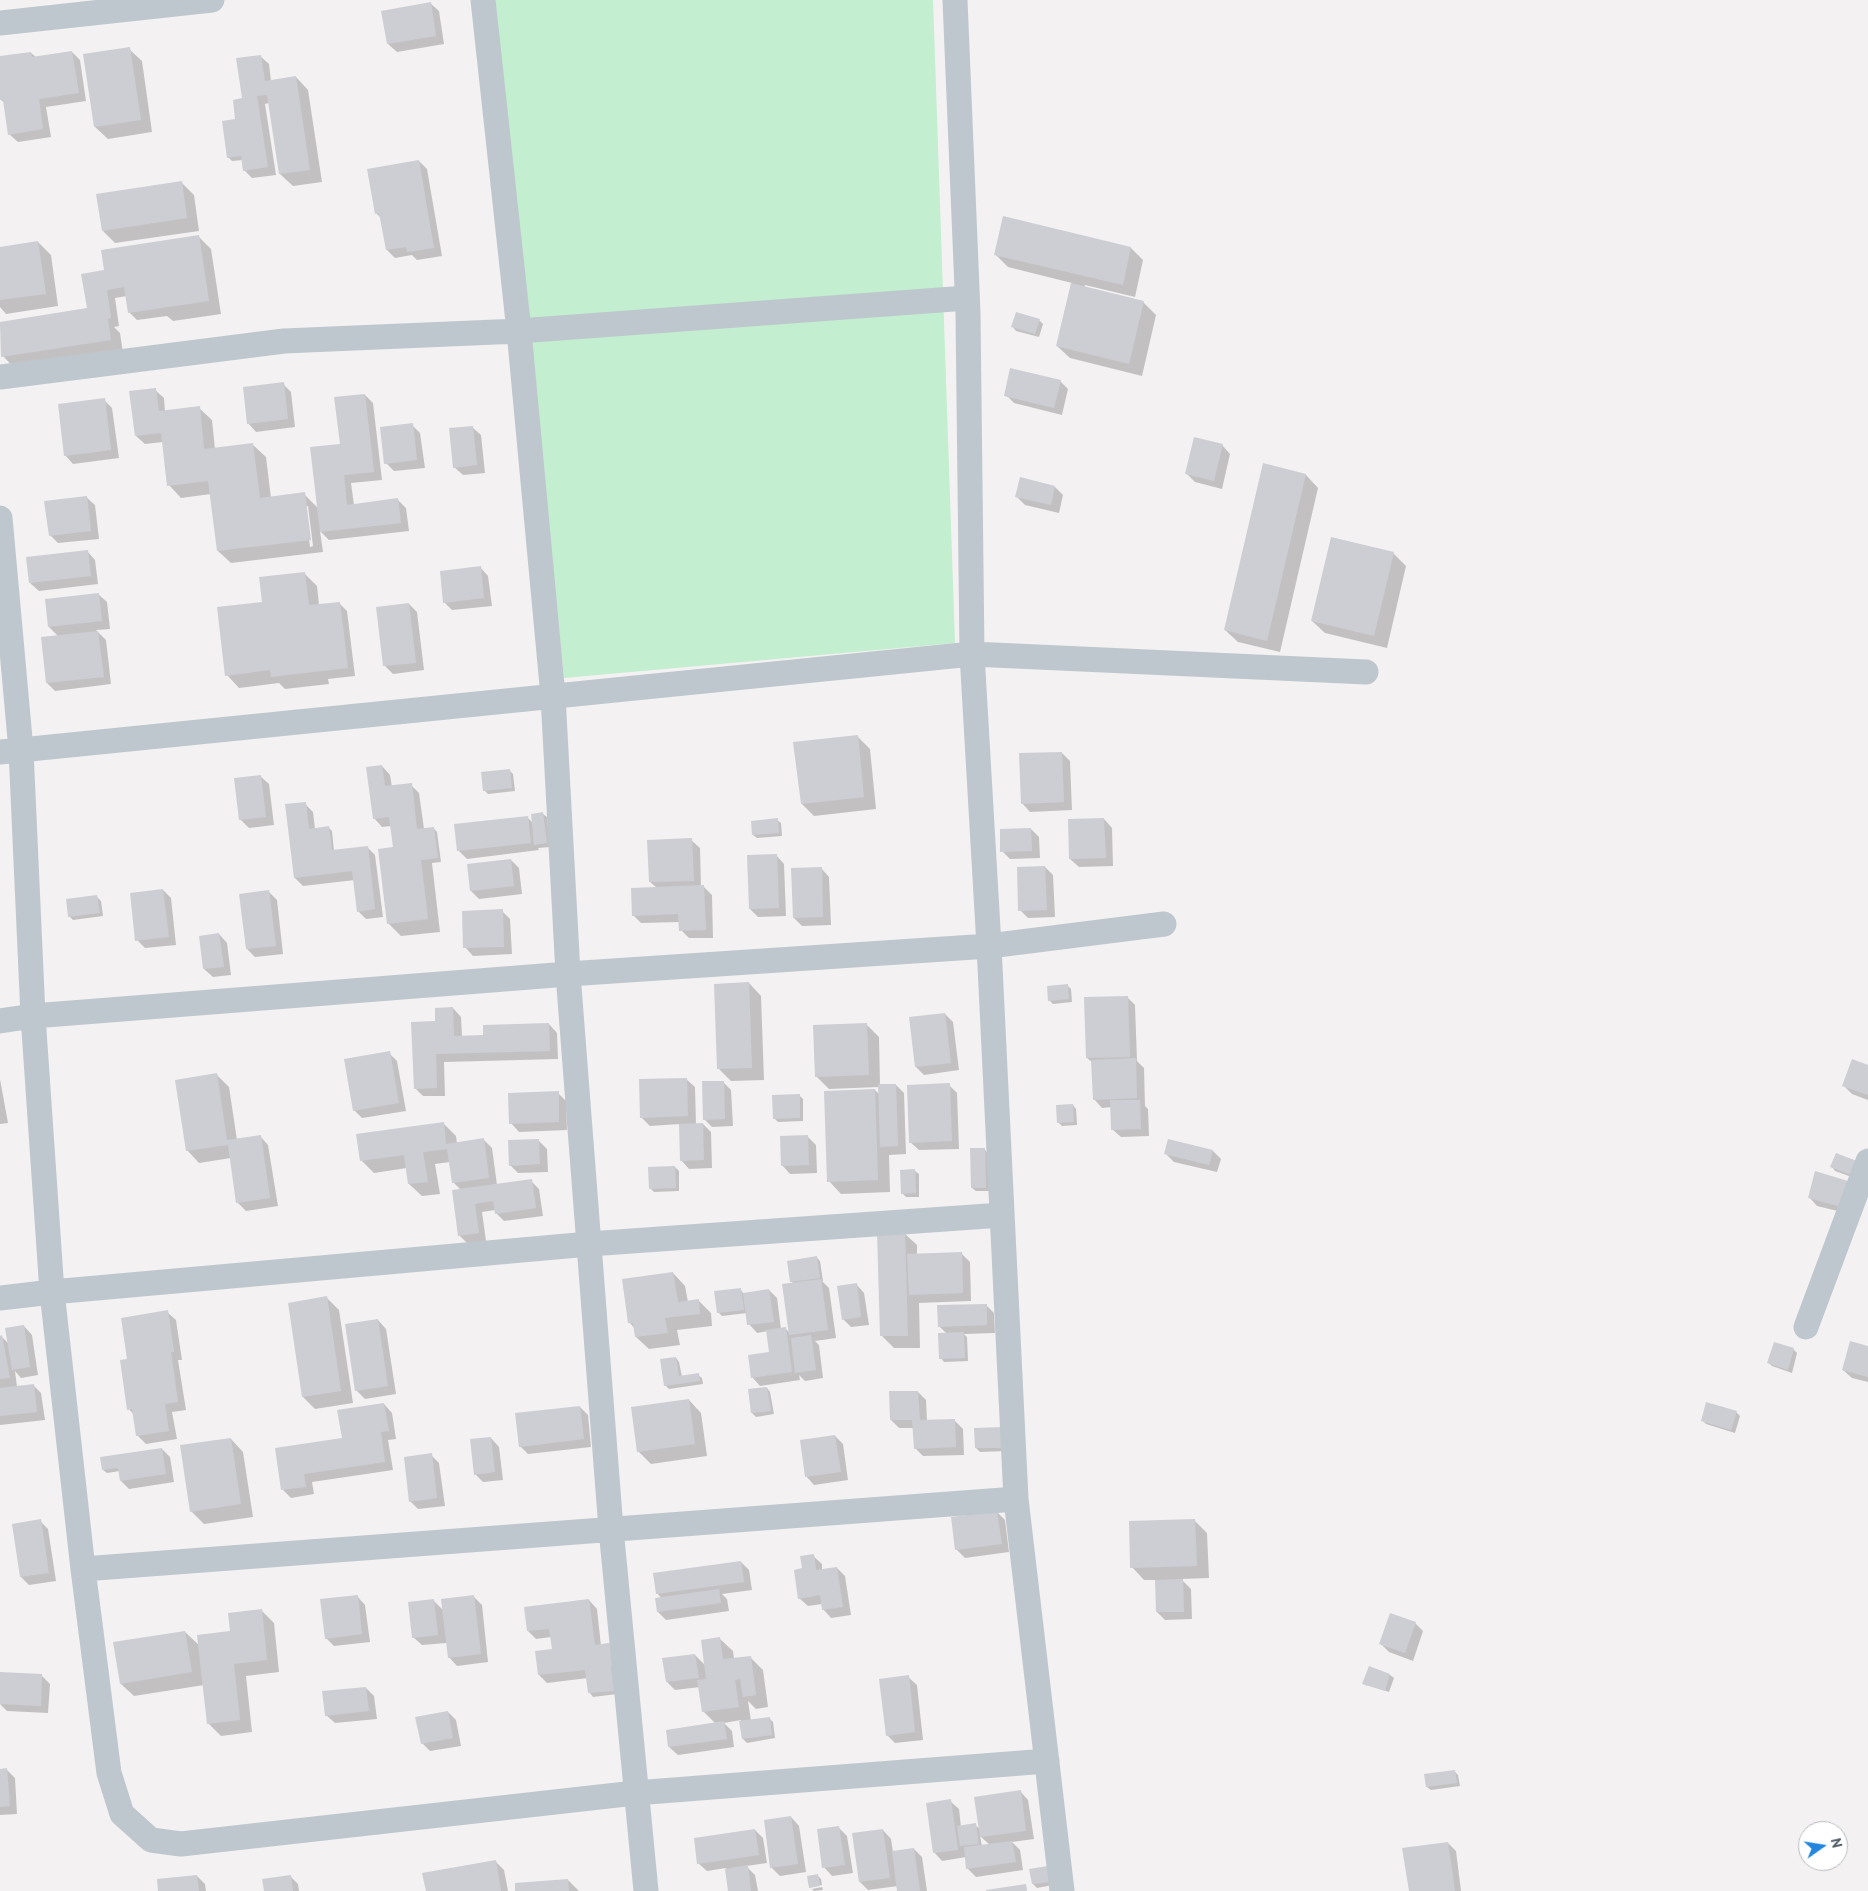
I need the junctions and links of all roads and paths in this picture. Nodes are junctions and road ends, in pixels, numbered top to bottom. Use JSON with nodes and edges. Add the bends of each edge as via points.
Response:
{"nodes":[{"id":1,"x":212,"y":0,"type":"edge"},
{"id":2,"x":483,"y":0,"type":"edge"},
{"id":3,"x":955,"y":0,"type":"edge"},
{"id":4,"x":0,"y":23,"type":"edge"},
{"id":5,"x":967,"y":298,"type":"junction"},
{"id":6,"x":518,"y":331,"type":"junction"},
{"id":7,"x":0,"y":377,"type":"edge"},
{"id":8,"x":0,"y":518,"type":"edge"},
{"id":9,"x":972,"y":654,"type":"junction"},
{"id":10,"x":1366,"y":672,"type":"dead end"},
{"id":11,"x":553,"y":696,"type":"junction"},
{"id":12,"x":10,"y":751,"type":"edge"},
{"id":13,"x":1164,"y":924,"type":"dead end"},
{"id":14,"x":989,"y":946,"type":"junction"},
{"id":15,"x":568,"y":974,"type":"junction"},
{"id":16,"x":33,"y":1016,"type":"junction"},
{"id":17,"x":0,"y":1020,"type":"edge"},
{"id":18,"x":1868,"y":1161,"type":"edge"},
{"id":19,"x":1002,"y":1215,"type":"junction"},
{"id":20,"x":589,"y":1244,"type":"junction"},
{"id":21,"x":52,"y":1292,"type":"junction"},
{"id":22,"x":0,"y":1298,"type":"edge"},
{"id":23,"x":1806,"y":1327,"type":"dead end"},
{"id":24,"x":1016,"y":1499,"type":"junction"},
{"id":25,"x":611,"y":1529,"type":"junction"},
{"id":26,"x":83,"y":1569,"type":"junction"},
{"id":27,"x":1047,"y":1760,"type":"junction"},
{"id":28,"x":635,"y":1793,"type":"junction"},
{"id":29,"x":646,"y":1891,"type":"edge"},
{"id":30,"x":1062,"y":1891,"type":"edge"}],
"edges":[{"from":1,"to":4,"type":"street"},
{"from":2,"to":6,"type":"street"},
{"from":3,"to":5,"type":"street"},
{"from":5,"to":6,"type":"street"},
{"from":5,"to":9,"type":"street"},
{"from":6,"to":7,"type":"street","via":[[284,341]]},
{"from":6,"to":11,"type":"street"},
{"from":8,"to":12,"type":"street"},
{"from":9,"to":10,"type":"street"},
{"from":9,"to":11,"type":"street"},
{"from":9,"to":14,"type":"street"},
{"from":11,"to":12,"type":"street"},
{"from":11,"to":15,"type":"street"},
{"from":12,"to":16,"type":"street"},
{"from":13,"to":14,"type":"street"},
{"from":14,"to":15,"type":"street"},
{"from":14,"to":19,"type":"street"},
{"from":15,"to":16,"type":"street"},
{"from":15,"to":20,"type":"street"},
{"from":16,"to":17,"type":"street"},
{"from":16,"to":21,"type":"street"},
{"from":18,"to":23,"type":"street"},
{"from":19,"to":20,"type":"street"},
{"from":19,"to":24,"type":"street"},
{"from":20,"to":21,"type":"street"},
{"from":20,"to":25,"type":"street"},
{"from":21,"to":22,"type":"street"},
{"from":21,"to":26,"type":"street"},
{"from":24,"to":25,"type":"street"},
{"from":24,"to":27,"type":"street"},
{"from":25,"to":26,"type":"street"},
{"from":25,"to":28,"type":"street"},
{"from":26,"to":28,"type":"street","via":[[109,1773],[122,1814],[151,1840],[181,1844]]},
{"from":27,"to":28,"type":"street"},
{"from":27,"to":30,"type":"street"},
{"from":28,"to":29,"type":"street"}]}
